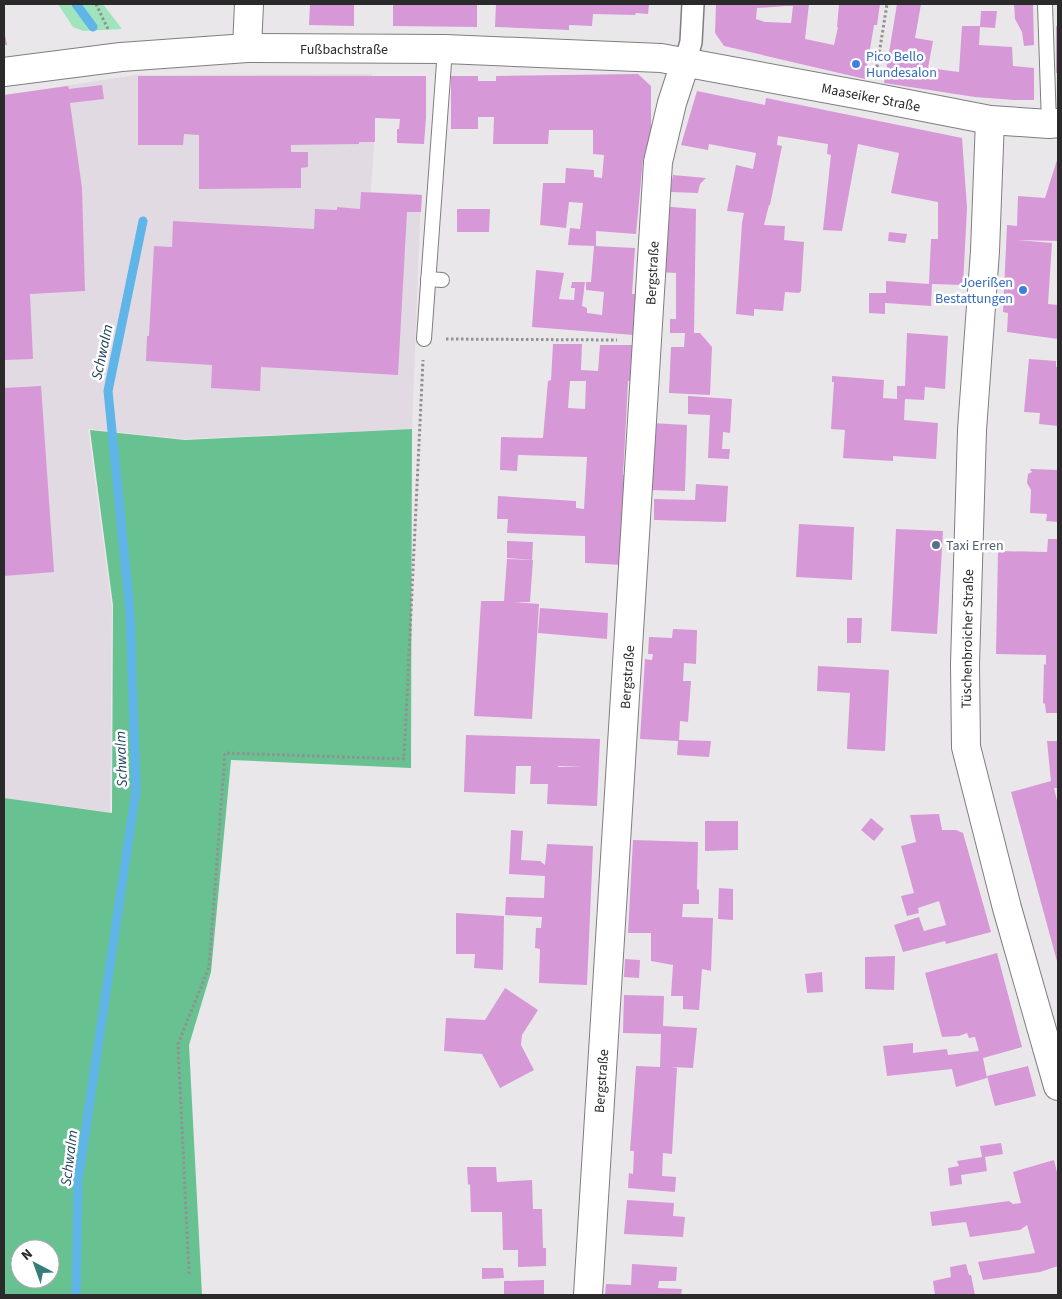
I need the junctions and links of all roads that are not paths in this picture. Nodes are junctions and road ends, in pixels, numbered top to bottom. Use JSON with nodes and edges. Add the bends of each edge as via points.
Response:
{"nodes":[{"id":1,"x":249,"y":4,"type":"edge"},
{"id":2,"x":693,"y":4,"type":"edge"},
{"id":3,"x":1045,"y":4,"type":"edge"},
{"id":4,"x":247,"y":48,"type":"junction"},
{"id":5,"x":445,"y":49,"type":"junction"},
{"id":6,"x":685,"y":62,"type":"junction"},
{"id":7,"x":4,"y":72,"type":"edge"},
{"id":8,"x":990,"y":120,"type":"junction"},
{"id":9,"x":1053,"y":124,"type":"edge"},
{"id":10,"x":424,"y":339,"type":"road end"},
{"id":11,"x":1058,"y":1086,"type":"edge"},
{"id":12,"x":588,"y":1295,"type":"edge"}],
"edges":[{"from":1,"to":4,"type":"street"},
{"from":2,"to":6,"type":"street","via":[[691,42]]},
{"from":3,"to":9,"type":"lane"},
{"from":4,"to":5,"type":"street","name":"Fußbachstraße"},
{"from":4,"to":7,"type":"street","name":"Fußbachstraße","via":[[121,57]]},
{"from":5,"to":6,"type":"street","name":"Fußbachstraße","via":[[662,58]]},
{"from":5,"to":10,"type":"lane","via":[[435,280]]},
{"from":6,"to":8,"type":"street","name":"Maaseiker Straße"},
{"from":6,"to":12,"type":"street","name":"Bergstraße","via":[[658,162]]},
{"from":8,"to":9,"type":"street","name":"Maaseiker Straße"},
{"from":8,"to":11,"type":"street","name":"Tüschenbroicher Straße","via":[[986,250],[972,430],[965,664],[966,747],[1007,908]]}]}
